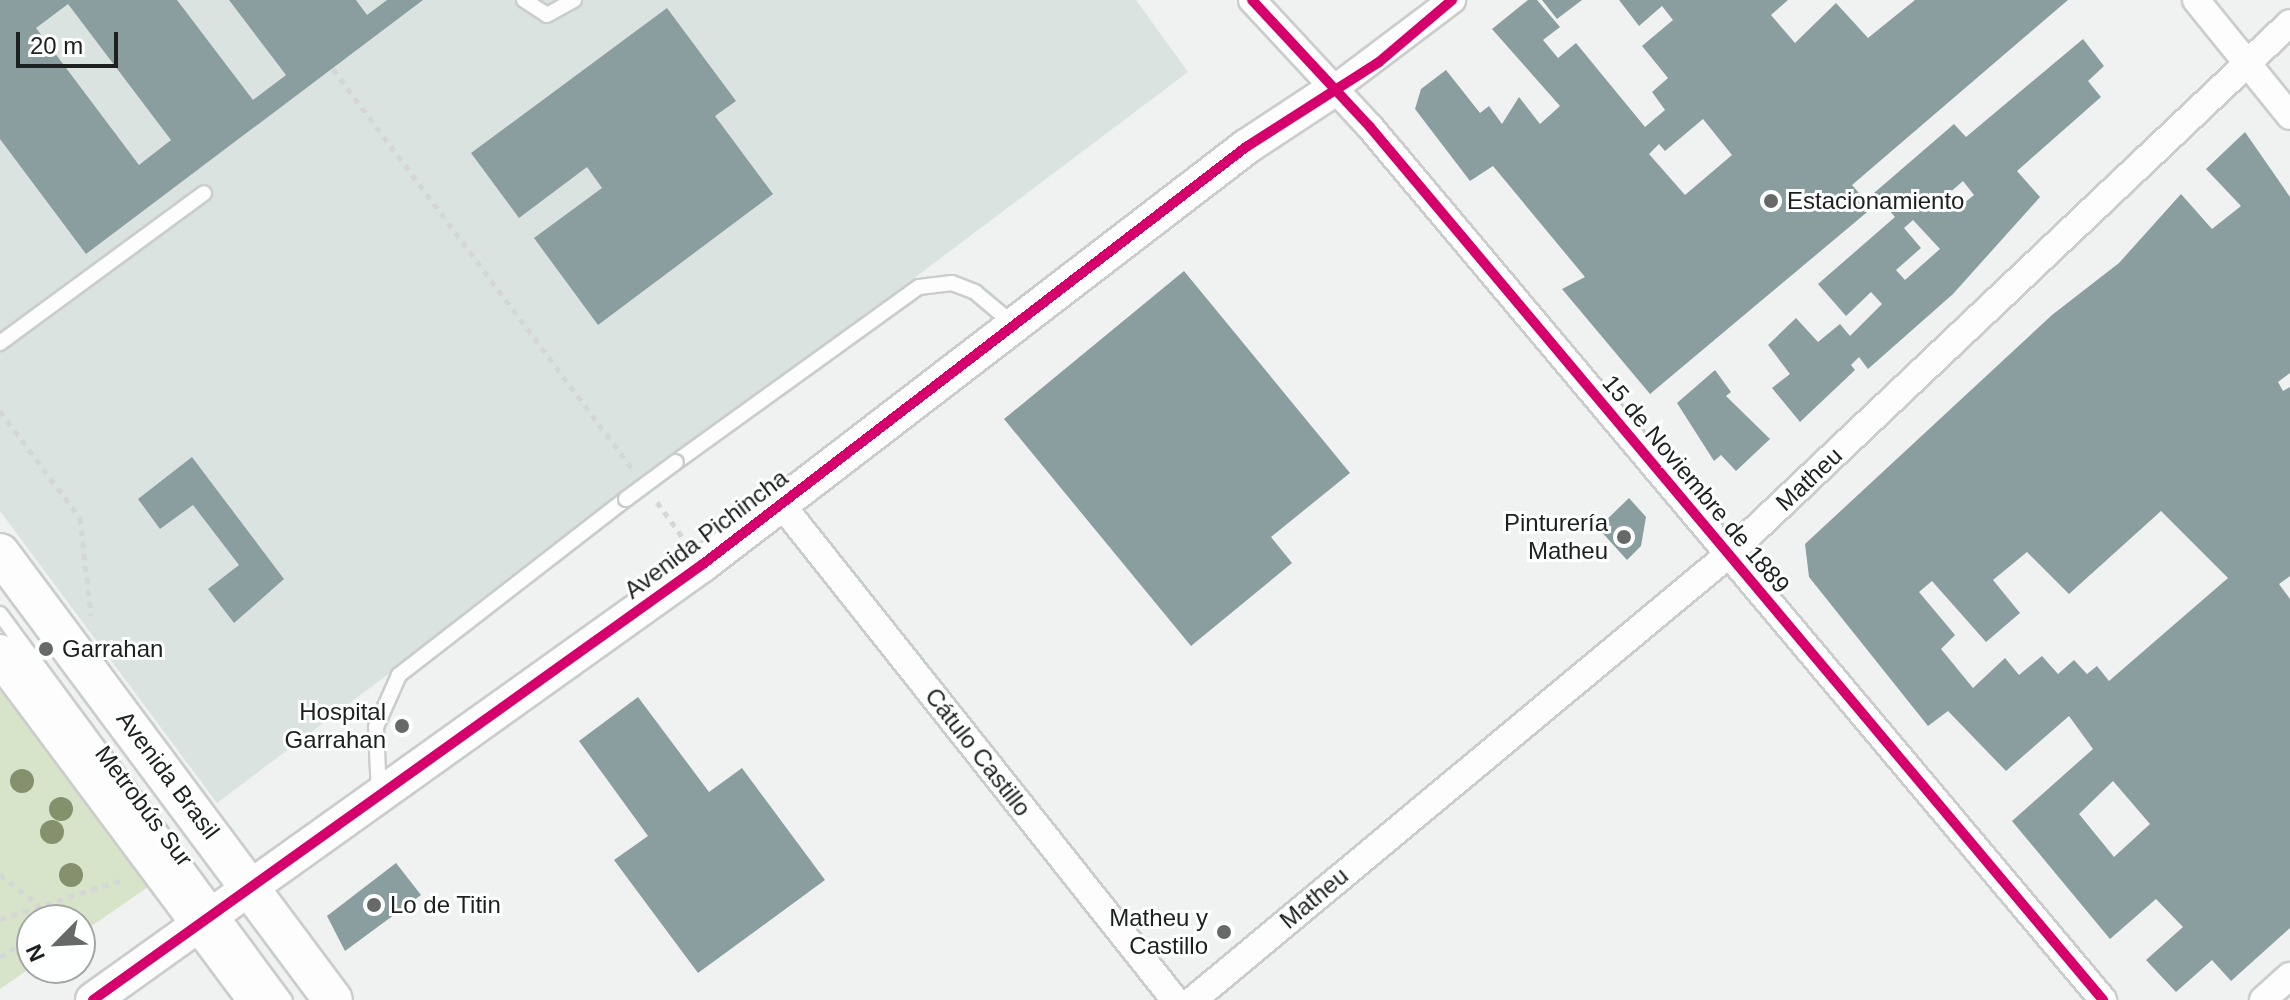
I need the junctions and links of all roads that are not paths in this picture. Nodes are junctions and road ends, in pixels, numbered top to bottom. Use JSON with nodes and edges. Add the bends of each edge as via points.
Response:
{"nodes":[{"id":1,"x":524,"y":0,"type":"edge"},
{"id":2,"x":574,"y":0,"type":"edge"},
{"id":3,"x":1252,"y":0,"type":"edge"},
{"id":4,"x":1452,"y":0,"type":"edge"},
{"id":5,"x":2196,"y":0,"type":"edge"},
{"id":6,"x":2290,"y":23,"type":"edge"},
{"id":7,"x":2249,"y":59,"type":"junction"},
{"id":8,"x":1334,"y":89,"type":"junction"},
{"id":9,"x":2290,"y":116,"type":"edge"},
{"id":10,"x":204,"y":193,"type":"dead end"},
{"id":11,"x":1017,"y":327,"type":"junction"},
{"id":12,"x":0,"y":343,"type":"edge"},
{"id":13,"x":781,"y":504,"type":"junction"},
{"id":14,"x":0,"y":553,"type":"edge"},
{"id":15,"x":1729,"y":554,"type":"junction"},
{"id":16,"x":0,"y":614,"type":"edge"},
{"id":17,"x":0,"y":654,"type":"edge"},
{"id":18,"x":379,"y":795,"type":"junction"},
{"id":19,"x":251,"y":887,"type":"junction"},
{"id":20,"x":212,"y":917,"type":"junction"},
{"id":21,"x":2290,"y":976,"type":"edge"},
{"id":22,"x":93,"y":1000,"type":"edge"},
{"id":23,"x":258,"y":1000,"type":"edge"},
{"id":24,"x":285,"y":1000,"type":"edge"},
{"id":25,"x":333,"y":1000,"type":"edge"},
{"id":26,"x":1175,"y":1000,"type":"edge"},
{"id":27,"x":1193,"y":1000,"type":"edge"},
{"id":28,"x":2103,"y":1000,"type":"edge"},
{"id":29,"x":2263,"y":1000,"type":"edge"}],
"edges":[{"from":1,"to":2,"type":"lane","via":[[547,15]]},
{"from":3,"to":8,"type":"street","name":"15 de Noviembre de 1889"},
{"from":4,"to":8,"type":"street"},
{"from":5,"to":7,"type":"street"},
{"from":6,"to":7,"type":"street","name":"Matheu"},
{"from":7,"to":9,"type":"street"},
{"from":7,"to":15,"type":"street","name":"Matheu"},
{"from":8,"to":11,"type":"street","name":"Avenida Pichincha","via":[[1246,147]]},
{"from":8,"to":15,"type":"street","name":"15 de Noviembre de 1889"},
{"from":10,"to":12,"type":"lane"},
{"from":11,"to":13,"type":"street","name":"Avenida Pichincha"},
{"from":11,"to":18,"type":"lane","bridge":true,"via":[[975,292],[952,283],[919,287],[676,462],[399,675],[376,727]]},
{"from":13,"to":18,"type":"street","name":"Avenida Pichincha"},
{"from":13,"to":26,"type":"street","name":"Cátulo Castillo"},
{"from":14,"to":19,"type":"main road","name":"Avenida Brasil"},
{"from":15,"to":27,"type":"street","name":"Matheu"},
{"from":15,"to":28,"type":"street","name":"15 de Noviembre de 1889"},
{"from":16,"to":20,"type":"lane","name":"Metrobús Sur"},
{"from":17,"to":20,"type":"main road","via":[[166,876]]},
{"from":18,"to":19,"type":"street","name":"Avenida Pichincha"},
{"from":19,"to":20,"type":"street","name":"Avenida Pichincha"},
{"from":19,"to":25,"type":"main road","name":"Avenida Brasil"},
{"from":20,"to":22,"type":"street","name":"Avenida Pichincha"},
{"from":20,"to":23,"type":"main road"},
{"from":20,"to":24,"type":"lane","name":"Metrobús Sur"},
{"from":21,"to":29,"type":"street"}]}
